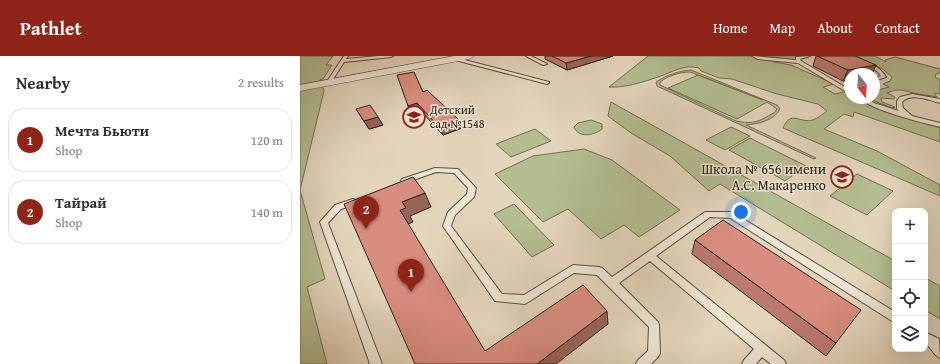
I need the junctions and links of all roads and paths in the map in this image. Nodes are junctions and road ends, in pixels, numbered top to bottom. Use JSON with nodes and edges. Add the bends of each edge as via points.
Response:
{"nodes":[{"id":1,"x":346,"y":56,"type":"edge"},
{"id":2,"x":391,"y":56,"type":"edge"},
{"id":3,"x":469,"y":56,"type":"edge"},
{"id":4,"x":528,"y":56,"type":"edge"},
{"id":5,"x":754,"y":56,"type":"edge"},
{"id":6,"x":808,"y":56,"type":"edge"},
{"id":7,"x":458,"y":59,"type":"junction"},
{"id":8,"x":857,"y":60,"type":"edge"},
{"id":9,"x":343,"y":61,"type":"junction"},
{"id":10,"x":799,"y":62,"type":"junction"},
{"id":11,"x":545,"y":64,"type":"dead end"},
{"id":12,"x":875,"y":68,"type":"edge"},
{"id":13,"x":880,"y":71,"type":"edge"},
{"id":14,"x":880,"y":78,"type":"edge"},
{"id":15,"x":328,"y":83,"type":"junction"},
{"id":16,"x":547,"y":84,"type":"dead end"},
{"id":17,"x":844,"y":86,"type":"edge"},
{"id":18,"x":840,"y":87,"type":"junction"},
{"id":19,"x":300,"y":88,"type":"edge"},
{"id":20,"x":844,"y":89,"type":"edge"},
{"id":21,"x":940,"y":101,"type":"edge"},
{"id":22,"x":872,"y":104,"type":"edge"},
{"id":23,"x":910,"y":116,"type":"junction"},
{"id":24,"x":940,"y":125,"type":"edge"},
{"id":25,"x":398,"y":184,"type":"edge"},
{"id":26,"x":360,"y":199,"type":"edge"},
{"id":27,"x":650,"y":256,"type":"junction"},
{"id":28,"x":612,"y":283,"type":"junction"},
{"id":29,"x":892,"y":316,"type":"edge"},
{"id":30,"x":928,"y":339,"type":"edge"},
{"id":31,"x":762,"y":349,"type":"junction"},
{"id":32,"x":940,"y":352,"type":"edge"},
{"id":33,"x":376,"y":364,"type":"edge"},
{"id":34,"x":642,"y":364,"type":"edge"},
{"id":35,"x":748,"y":364,"type":"edge"},
{"id":36,"x":780,"y":364,"type":"edge"}],
"edges":[{"from":1,"to":9,"type":"lane"},
{"from":2,"to":9,"type":"lane"},
{"from":3,"to":7,"type":"street"},
{"from":4,"to":11,"type":"lane"},
{"from":5,"to":10,"type":"lane"},
{"from":6,"to":10,"type":"lane","via":[[798,58]]},
{"from":7,"to":15,"type":"street"},
{"from":7,"to":16,"type":"lane"},
{"from":8,"to":12,"type":"lane"},
{"from":9,"to":15,"type":"lane"},
{"from":10,"to":18,"type":"lane"},
{"from":13,"to":14,"type":"lane","via":[[884,77]]},
{"from":15,"to":19,"type":"street"},
{"from":17,"to":18,"type":"lane"},
{"from":18,"to":20,"type":"lane"},
{"from":21,"to":23,"type":"lane","via":[[910,96],[902,98],[899,102],[900,109]]},
{"from":22,"to":23,"type":"lane"},
{"from":23,"to":24,"type":"lane"},
{"from":25,"to":28,"type":"lane","via":[[435,170],[456,171],[465,180],[472,188],[471,195],[451,214],[447,226],[499,298],[525,300],[573,269],[599,271]]},
{"from":26,"to":33,"type":"lane","via":[[338,207],[324,222]]},
{"from":27,"to":28,"type":"lane"},
{"from":27,"to":29,"type":"lane","via":[[708,214],[732,215]]},
{"from":27,"to":31,"type":"lane"},
{"from":28,"to":34,"type":"lane","via":[[654,325],[654,353]]},
{"from":30,"to":32,"type":"lane"},
{"from":31,"to":35,"type":"lane"},
{"from":31,"to":36,"type":"lane"}]}
